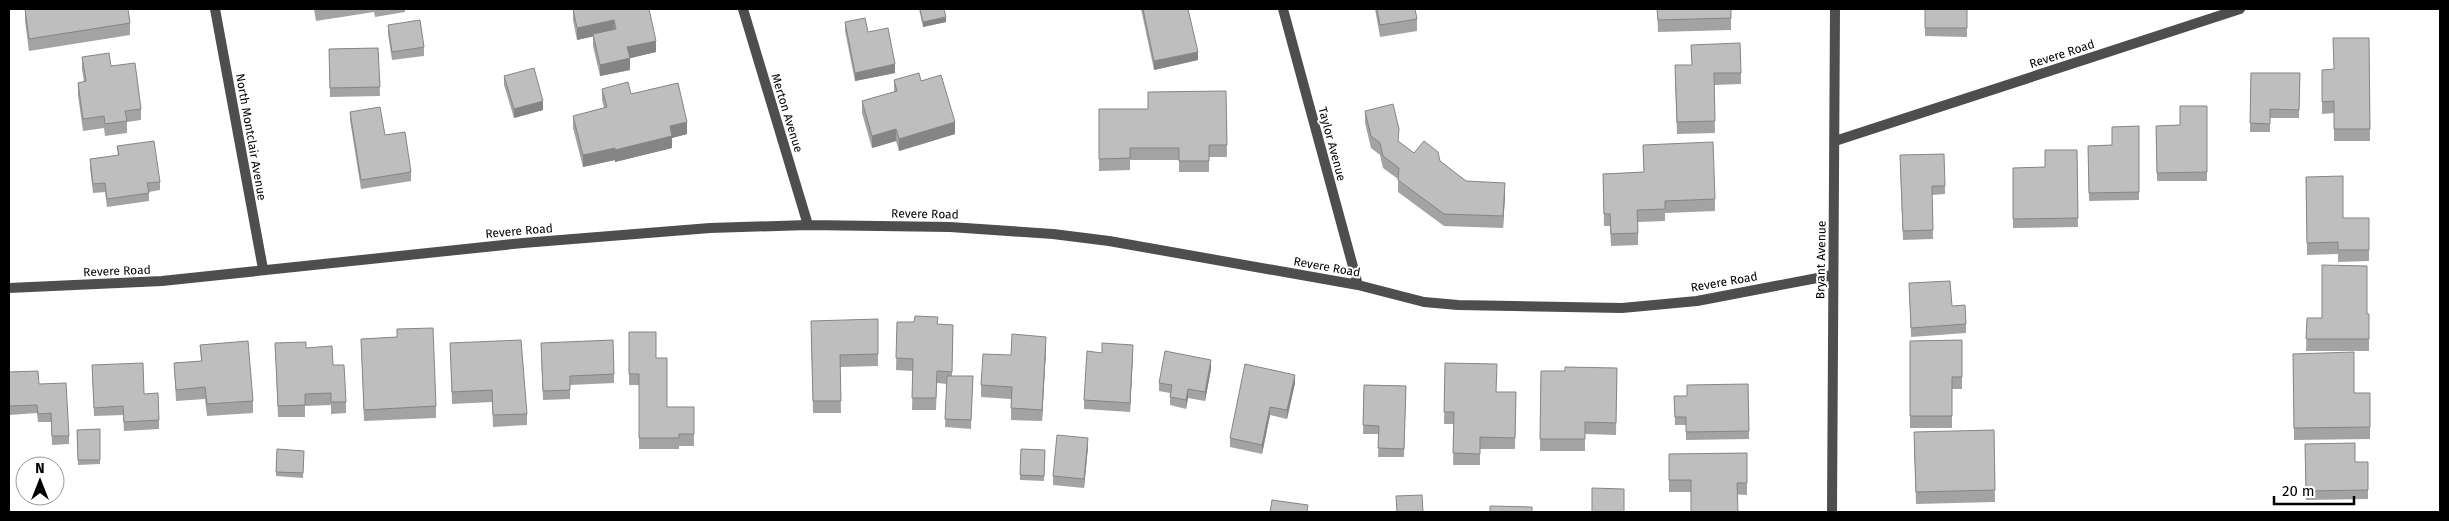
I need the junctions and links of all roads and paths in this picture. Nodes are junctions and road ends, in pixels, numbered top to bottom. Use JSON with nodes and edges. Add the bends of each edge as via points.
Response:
{"nodes":[{"id":1,"x":215,"y":9,"type":"edge"},
{"id":2,"x":743,"y":9,"type":"edge"},
{"id":3,"x":1283,"y":9,"type":"edge"},
{"id":4,"x":1835,"y":9,"type":"edge"},
{"id":5,"x":2240,"y":9,"type":"edge"},
{"id":6,"x":1835,"y":141,"type":"junction"},
{"id":7,"x":808,"y":225,"type":"junction"},
{"id":8,"x":263,"y":269,"type":"junction"},
{"id":9,"x":1833,"y":275,"type":"junction"},
{"id":10,"x":1358,"y":285,"type":"junction"},
{"id":11,"x":9,"y":288,"type":"edge"},
{"id":12,"x":1832,"y":512,"type":"edge"}],
"edges":[{"from":1,"to":8,"type":"street","name":"North Montclair Avenue"},
{"from":2,"to":7,"type":"street","name":"Merton Avenue"},
{"from":3,"to":10,"type":"street","name":"Taylor Avenue"},
{"from":4,"to":6,"type":"street","name":"Bryant Avenue"},
{"from":5,"to":6,"type":"street","name":"Revere Road"},
{"from":6,"to":9,"type":"street","name":"Bryant Avenue"},
{"from":7,"to":8,"type":"street","name":"Revere Road","via":[[641,233]]},
{"from":7,"to":10,"type":"street","name":"Revere Road","via":[[950,227],[1053,234]]},
{"from":8,"to":11,"type":"street","name":"Revere Road","via":[[162,281]]},
{"from":9,"to":10,"type":"street","name":"Revere Road","via":[[1697,300],[1622,308],[1458,305],[1424,302]]},
{"from":9,"to":12,"type":"street","name":"Bryant Avenue"}]}
